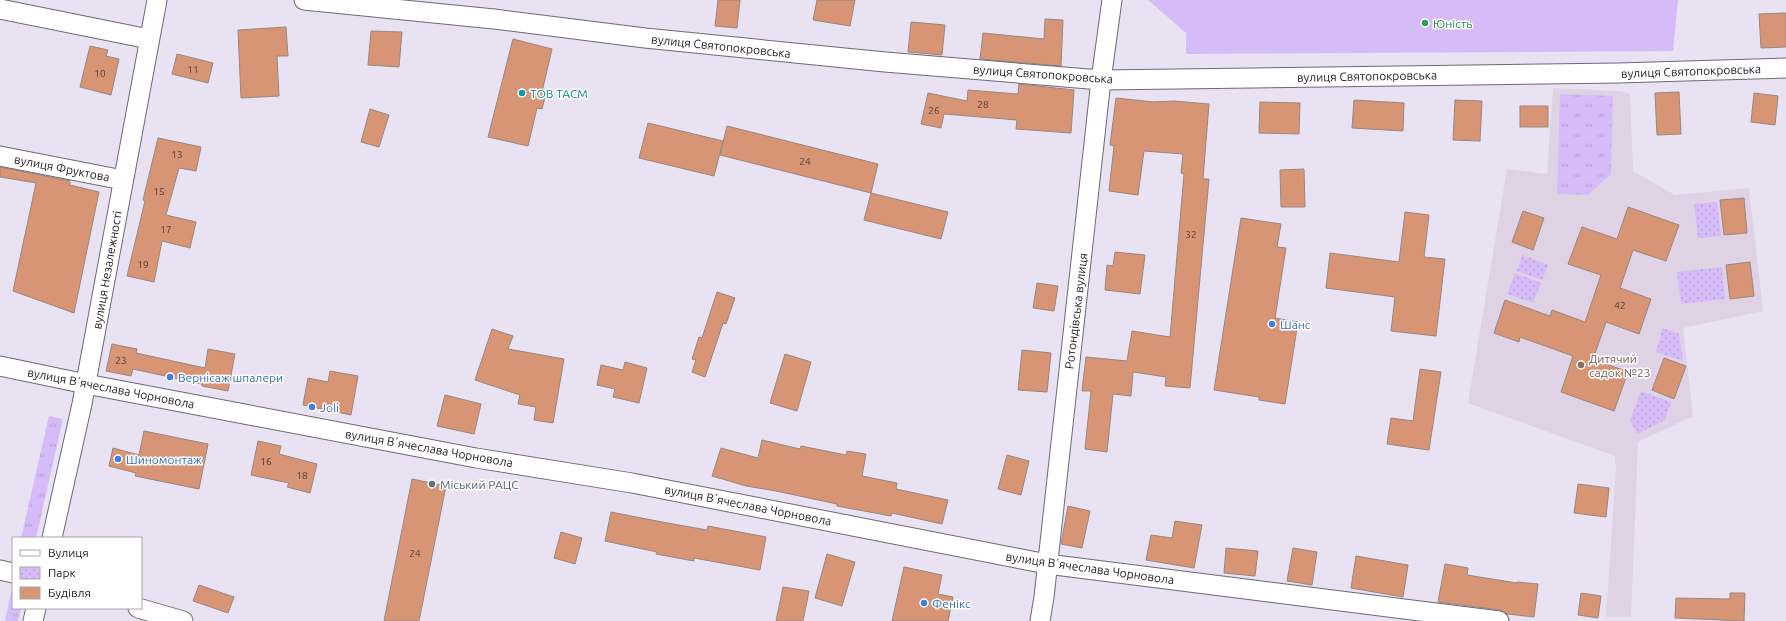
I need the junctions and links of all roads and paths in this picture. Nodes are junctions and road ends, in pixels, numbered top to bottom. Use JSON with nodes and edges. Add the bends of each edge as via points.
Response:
{"nodes":[{"id":1,"x":157,"y":0,"type":"edge"},
{"id":2,"x":304,"y":0,"type":"edge"},
{"id":3,"x":1112,"y":0,"type":"edge"},
{"id":4,"x":0,"y":10,"type":"edge"},
{"id":5,"x":149,"y":39,"type":"junction"},
{"id":6,"x":1786,"y":68,"type":"edge"},
{"id":7,"x":1101,"y":80,"type":"junction"},
{"id":8,"x":0,"y":156,"type":"edge"},
{"id":9,"x":123,"y":180,"type":"junction"},
{"id":10,"x":0,"y":366,"type":"edge"},
{"id":11,"x":86,"y":384,"type":"junction"},
{"id":12,"x":52,"y":537,"type":"edge"},
{"id":13,"x":1047,"y":564,"type":"junction"},
{"id":14,"x":0,"y":570,"type":"edge"},
{"id":15,"x":12,"y":573,"type":"edge"},
{"id":16,"x":36,"y":609,"type":"edge"},
{"id":17,"x":141,"y":609,"type":"edge"},
{"id":18,"x":33,"y":621,"type":"edge"},
{"id":19,"x":183,"y":621,"type":"edge"},
{"id":20,"x":1040,"y":621,"type":"edge"},
{"id":21,"x":1499,"y":621,"type":"edge"}],
"edges":[{"from":1,"to":5,"type":"street","name":"вулиця Незалежності"},
{"from":2,"to":7,"type":"street","name":"вулиця Святопокровська","via":[[622,36]]},
{"from":3,"to":7,"type":"street","name":"Ротондівська вулиця"},
{"from":4,"to":5,"type":"street"},
{"from":5,"to":9,"type":"street","name":"вулиця Незалежності"},
{"from":6,"to":7,"type":"street","name":"вулиця Святопокровська","via":[[1618,73]]},
{"from":7,"to":13,"type":"street","name":"Ротондівська вулиця"},
{"from":8,"to":9,"type":"street","name":"вулиця Фруктова"},
{"from":9,"to":11,"type":"street","name":"вулиця Незалежності"},
{"from":10,"to":11,"type":"street","name":"вулиця Вʼячеслава Чорновола"},
{"from":11,"to":12,"type":"street","name":"вулиця Незалежності"},
{"from":11,"to":13,"type":"street","name":"вулиця Вʼячеслава Чорновола","via":[[476,458],[632,483]]},
{"from":13,"to":20,"type":"street","name":"Ротондівська вулиця"},
{"from":13,"to":21,"type":"street","name":"вулиця Вʼячеслава Чорновола"},
{"from":14,"to":15,"type":"street"},
{"from":16,"to":18,"type":"street"},
{"from":17,"to":19,"type":"street"}]}
